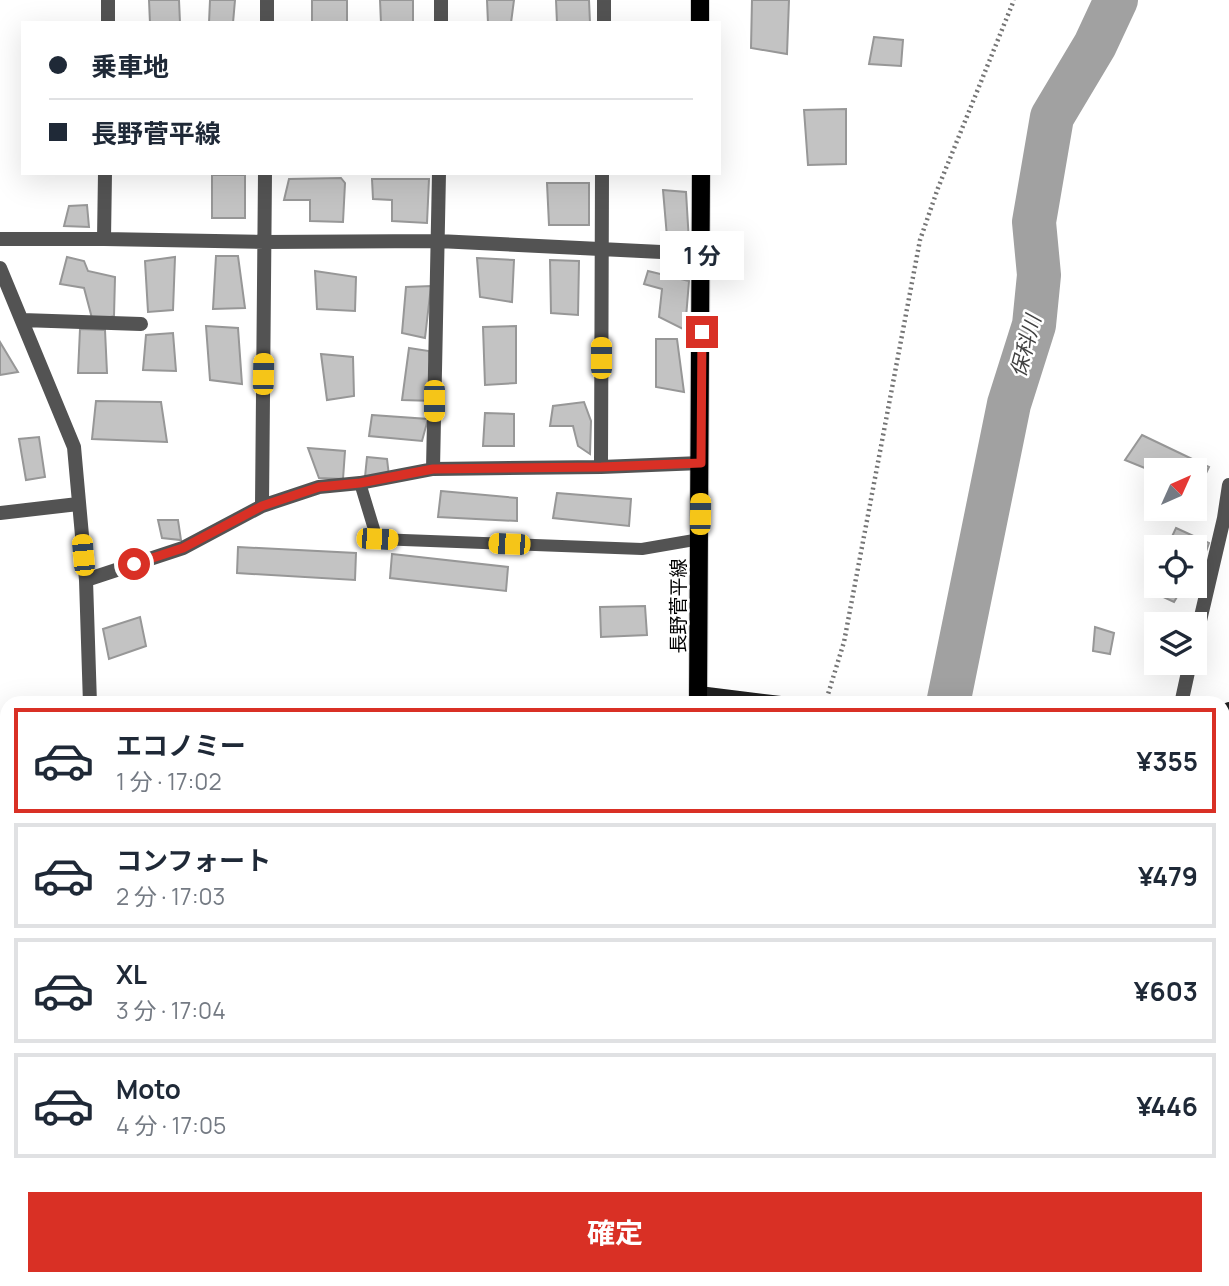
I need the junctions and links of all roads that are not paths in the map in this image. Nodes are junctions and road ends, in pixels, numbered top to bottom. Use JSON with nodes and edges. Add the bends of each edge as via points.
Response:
{"nodes":[{"id":1,"x":108,"y":0,"type":"edge"},
{"id":2,"x":267,"y":0,"type":"edge"},
{"id":3,"x":441,"y":0,"type":"edge"},
{"id":4,"x":604,"y":0,"type":"edge"},
{"id":5,"x":700,"y":0,"type":"edge"},
{"id":6,"x":108,"y":21,"type":"edge"},
{"id":7,"x":267,"y":21,"type":"edge"},
{"id":8,"x":441,"y":21,"type":"edge"},
{"id":9,"x":604,"y":21,"type":"edge"},
{"id":10,"x":700,"y":21,"type":"edge"},
{"id":11,"x":105,"y":175,"type":"edge"},
{"id":12,"x":265,"y":175,"type":"edge"},
{"id":13,"x":439,"y":175,"type":"edge"},
{"id":14,"x":602,"y":175,"type":"edge"},
{"id":15,"x":702,"y":175,"type":"edge"},
{"id":16,"x":0,"y":239,"type":"edge"},
{"id":17,"x":104,"y":239,"type":"junction"},
{"id":18,"x":438,"y":241,"type":"junction"},
{"id":19,"x":264,"y":242,"type":"junction"},
{"id":20,"x":601,"y":249,"type":"junction"},
{"id":21,"x":702,"y":254,"type":"junction"},
{"id":22,"x":0,"y":268,"type":"edge"},
{"id":23,"x":22,"y":320,"type":"junction"},
{"id":24,"x":701,"y":463,"type":"junction"},
{"id":25,"x":601,"y":467,"type":"junction"},
{"id":26,"x":433,"y":469,"type":"junction"},
{"id":27,"x":360,"y":483,"type":"junction"},
{"id":28,"x":1229,"y":485,"type":"edge"},
{"id":29,"x":78,"y":504,"type":"junction"},
{"id":30,"x":262,"y":506,"type":"junction"},
{"id":31,"x":0,"y":513,"type":"edge"},
{"id":32,"x":699,"y":539,"type":"junction"},
{"id":33,"x":86,"y":580,"type":"junction"},
{"id":34,"x":1202,"y":612,"type":"edge"},
{"id":35,"x":1187,"y":675,"type":"edge"},
{"id":36,"x":90,"y":696,"type":"edge"},
{"id":37,"x":699,"y":696,"type":"edge"},
{"id":38,"x":1183,"y":696,"type":"edge"}],
"edges":[{"from":1,"to":6,"type":"street"},
{"from":2,"to":7,"type":"street"},
{"from":3,"to":8,"type":"street"},
{"from":4,"to":9,"type":"street"},
{"from":5,"to":10,"type":"main road"},
{"from":11,"to":17,"type":"street"},
{"from":12,"to":19,"type":"street"},
{"from":13,"to":18,"type":"street"},
{"from":14,"to":20,"type":"street"},
{"from":15,"to":21,"type":"main road","name":"長野菅平線"},
{"from":16,"to":17,"type":"street"},
{"from":17,"to":19,"type":"street"},
{"from":18,"to":19,"type":"street"},
{"from":18,"to":20,"type":"street"},
{"from":18,"to":26,"type":"street"},
{"from":19,"to":30,"type":"street"},
{"from":20,"to":21,"type":"street"},
{"from":20,"to":25,"type":"street"},
{"from":21,"to":24,"type":"main road","name":"長野菅平線"},
{"from":22,"to":23,"type":"street"},
{"from":23,"to":23,"type":"street","via":[[34,320],[46,321],[57,321],[69,322],[81,322],[141,324],[62,321],[48,321],[35,321]]},
{"from":23,"to":29,"type":"street","via":[[74,447]]},
{"from":24,"to":25,"type":"street"},
{"from":24,"to":32,"type":"main road","name":"長野菅平線"},
{"from":25,"to":26,"type":"street"},
{"from":26,"to":27,"type":"street"},
{"from":27,"to":30,"type":"street","via":[[319,487]]},
{"from":27,"to":32,"type":"lane","via":[[377,539],[642,550]]},
{"from":28,"to":34,"type":"street"},
{"from":29,"to":31,"type":"street"},
{"from":29,"to":33,"type":"street"},
{"from":30,"to":33,"type":"street","via":[[183,548]]},
{"from":32,"to":37,"type":"main road","name":"長野菅平線"},
{"from":33,"to":36,"type":"street"},
{"from":35,"to":38,"type":"street"}]}
